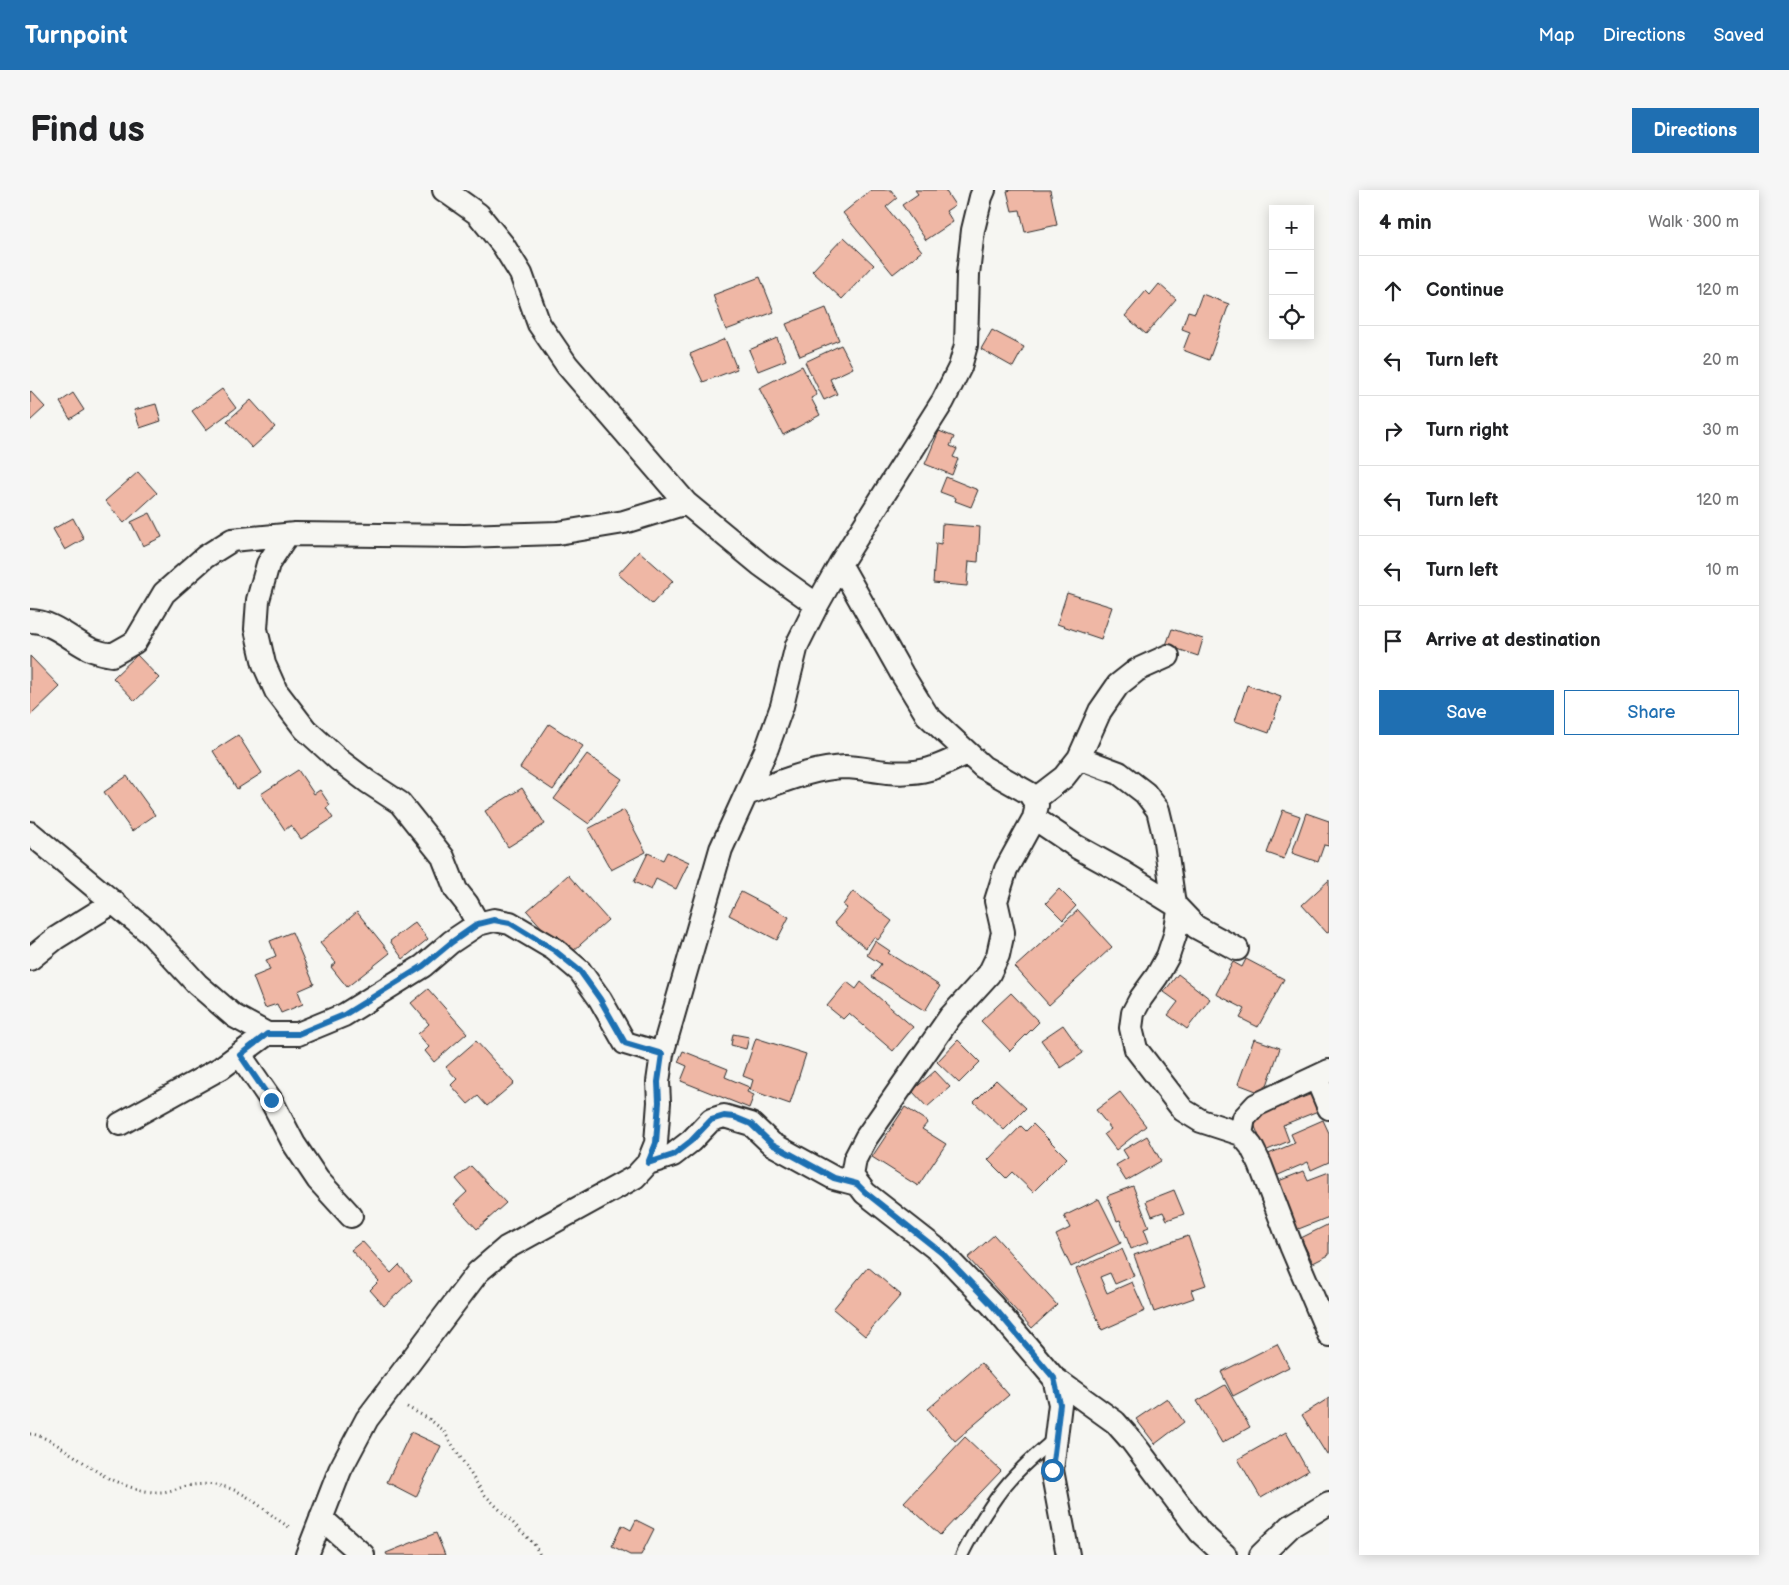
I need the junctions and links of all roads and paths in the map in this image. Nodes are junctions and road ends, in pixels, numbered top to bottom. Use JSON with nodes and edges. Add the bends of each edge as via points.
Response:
{"nodes":[{"id":1,"x":444,"y":190,"type":"edge"},
{"id":2,"x":984,"y":190,"type":"edge"},
{"id":3,"x":686,"y":503,"type":"junction"},
{"id":4,"x":287,"y":535,"type":"junction"},
{"id":5,"x":840,"y":564,"type":"junction"},
{"id":6,"x":816,"y":605,"type":"junction"},
{"id":7,"x":30,"y":621,"type":"edge"},
{"id":8,"x":1168,"y":656,"type":"dead end"},
{"id":9,"x":968,"y":753,"type":"junction"},
{"id":10,"x":1079,"y":758,"type":"junction"},
{"id":11,"x":746,"y":794,"type":"junction"},
{"id":12,"x":1034,"y":809,"type":"junction"},
{"id":13,"x":30,"y":832,"type":"edge"},
{"id":14,"x":114,"y":902,"type":"junction"},
{"id":15,"x":1176,"y":908,"type":"junction"},
{"id":16,"x":478,"y":924,"type":"junction"},
{"id":17,"x":1237,"y":949,"type":"dead end"},
{"id":18,"x":30,"y":959,"type":"edge"},
{"id":19,"x":267,"y":1034,"type":"junction"},
{"id":20,"x":662,"y":1054,"type":"junction"},
{"id":21,"x":240,"y":1055,"type":"junction"},
{"id":22,"x":1322,"y":1074,"type":"edge"},
{"id":23,"x":1329,"y":1108,"type":"edge"},
{"id":24,"x":120,"y":1124,"type":"dead end"},
{"id":25,"x":1241,"y":1134,"type":"junction"},
{"id":26,"x":648,"y":1163,"type":"junction"},
{"id":27,"x":857,"y":1184,"type":"junction"},
{"id":28,"x":351,"y":1216,"type":"dead end"},
{"id":29,"x":1329,"y":1335,"type":"edge"},
{"id":30,"x":1054,"y":1378,"type":"junction"},
{"id":31,"x":386,"y":1392,"type":"junction"},
{"id":32,"x":30,"y":1434,"type":"edge"},
{"id":33,"x":1057,"y":1436,"type":"junction"},
{"id":34,"x":1329,"y":1503,"type":"edge"},
{"id":35,"x":314,"y":1537,"type":"edge"},
{"id":36,"x":363,"y":1555,"type":"edge"},
{"id":37,"x":540,"y":1555,"type":"edge"},
{"id":38,"x":962,"y":1555,"type":"edge"},
{"id":39,"x":1068,"y":1555,"type":"edge"},
{"id":40,"x":1225,"y":1555,"type":"edge"},
{"id":41,"x":1261,"y":1555,"type":"edge"}],
"edges":[{"from":1,"to":3,"type":"street","via":[[478,214],[503,245],[522,274],[539,324],[567,365]]},
{"from":2,"to":5,"type":"street","via":[[973,230],[966,345],[960,367],[944,402]]},
{"from":3,"to":4,"type":"street","via":[[624,522],[558,533]]},
{"from":3,"to":6,"type":"street"},
{"from":4,"to":7,"type":"street","via":[[232,540],[205,557],[164,593],[135,642],[112,655],[92,650],[68,635]]},
{"from":4,"to":16,"type":"street","via":[[268,564],[258,600],[256,629],[264,664],[276,690],[305,729],[338,760],[400,803],[443,857],[456,890]]},
{"from":5,"to":6,"type":"street"},
{"from":5,"to":9,"type":"street","via":[[928,715]]},
{"from":6,"to":11,"type":"street","via":[[797,645],[782,706]]},
{"from":8,"to":10,"type":"street","via":[[1137,670],[1118,685],[1100,711]]},
{"from":9,"to":11,"type":"street","via":[[920,773],[846,767],[805,773]]},
{"from":9,"to":12,"type":"street","via":[[983,767],[1029,793]]},
{"from":10,"to":12,"type":"street"},
{"from":10,"to":15,"type":"street","via":[[1118,773],[1145,793],[1158,810]]},
{"from":11,"to":20,"type":"street","via":[[721,849]]},
{"from":12,"to":15,"type":"street","via":[[1077,847],[1124,873]]},
{"from":12,"to":27,"type":"street","via":[[1006,869],[996,901],[1003,932],[998,955],[988,974],[950,1017],[866,1138],[855,1158],[852,1176]]},
{"from":13,"to":14,"type":"street"},
{"from":14,"to":18,"type":"street","via":[[56,938]]},
{"from":14,"to":19,"type":"street","via":[[234,1016]]},
{"from":15,"to":17,"type":"street","via":[[1196,927]]},
{"from":15,"to":25,"type":"street","via":[[1175,935],[1168,956],[1133,1013],[1131,1028],[1136,1048],[1183,1110],[1201,1121]]},
{"from":16,"to":19,"type":"street","via":[[423,966],[344,1015],[298,1034]]},
{"from":16,"to":20,"type":"street","via":[[494,920],[510,923],[554,950],[580,971],[625,1043]]},
{"from":19,"to":21,"type":"street"},
{"from":20,"to":26,"type":"street","via":[[656,1143]]},
{"from":21,"to":24,"type":"street"},
{"from":21,"to":28,"type":"street","via":[[318,1180]]},
{"from":22,"to":23,"type":"street"},
{"from":22,"to":25,"type":"street","via":[[1256,1105],[1244,1118]]},
{"from":25,"to":29,"type":"street","via":[[1260,1164]]},
{"from":26,"to":27,"type":"street","via":[[673,1155],[711,1120],[734,1117],[751,1124],[772,1144],[834,1178]]},
{"from":26,"to":31,"type":"street","via":[[635,1176],[506,1248],[478,1272]]},
{"from":27,"to":30,"type":"street","via":[[943,1254]]},
{"from":30,"to":33,"type":"street","via":[[1060,1404]]},
{"from":30,"to":40,"type":"street","via":[[1115,1422],[1200,1532]]},
{"from":31,"to":35,"type":"street","via":[[347,1456]]},
{"from":31,"to":37,"type":"path","via":[[443,1430],[483,1493],[534,1544]]},
{"from":32,"to":35,"type":"path","via":[[52,1442],[93,1470],[142,1491],[161,1492],[193,1485],[220,1486],[237,1492],[289,1527]]},
{"from":33,"to":38,"type":"lane","via":[[1025,1464],[997,1496]]},
{"from":33,"to":39,"type":"street","via":[[1052,1470]]},
{"from":34,"to":41,"type":"street","via":[[1290,1526]]},
{"from":35,"to":36,"type":"street"}]}
